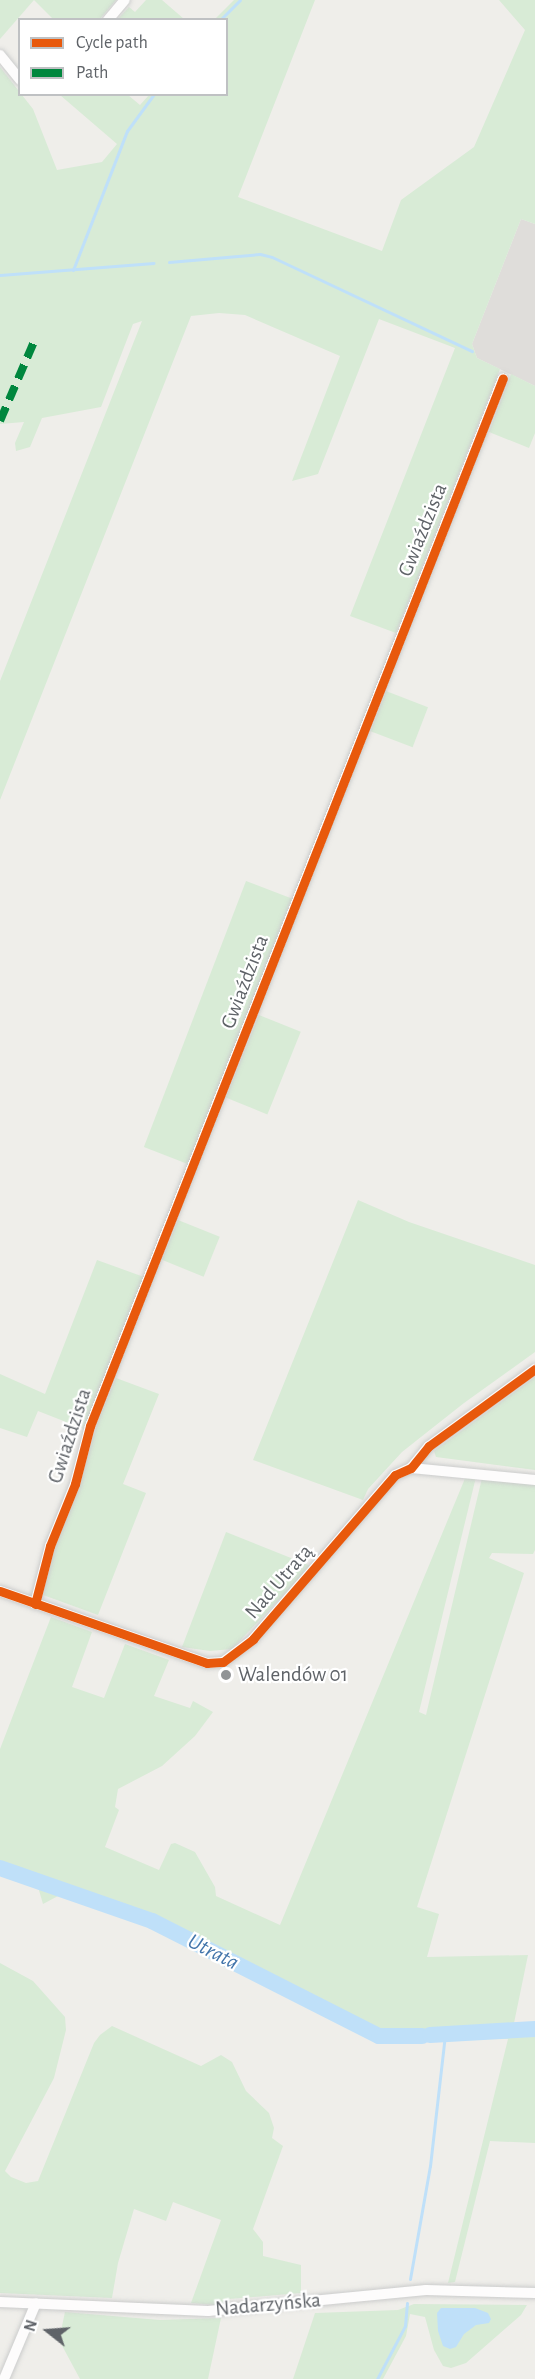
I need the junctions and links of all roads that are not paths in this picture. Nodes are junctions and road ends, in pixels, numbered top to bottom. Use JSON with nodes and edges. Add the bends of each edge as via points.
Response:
{"nodes":[{"id":1,"x":125,"y":0,"type":"edge"},
{"id":2,"x":110,"y":18,"type":"edge"},
{"id":3,"x":0,"y":55,"type":"edge"},
{"id":4,"x":18,"y":78,"type":"edge"},
{"id":5,"x":503,"y":378,"type":"dead end"},
{"id":6,"x":535,"y":1369,"type":"edge"},
{"id":7,"x":411,"y":1468,"type":"junction"},
{"id":8,"x":535,"y":1480,"type":"edge"},
{"id":9,"x":0,"y":1591,"type":"edge"},
{"id":10,"x":35,"y":1604,"type":"junction"},
{"id":11,"x":535,"y":2293,"type":"edge"},
{"id":12,"x":0,"y":2302,"type":"edge"},
{"id":13,"x":36,"y":2303,"type":"junction"},
{"id":14,"x":4,"y":2379,"type":"edge"}],
"edges":[{"from":1,"to":2,"type":"street"},
{"from":3,"to":4,"type":"street"},
{"from":5,"to":10,"type":"street","name":"Gwiaździsta","via":[[90,1426]]},
{"from":6,"to":7,"type":"street","name":"Nad Utratą","via":[[429,1446]]},
{"from":7,"to":8,"type":"street"},
{"from":7,"to":10,"type":"street","name":"Nad Utratą","via":[[394,1474],[253,1639],[223,1662],[207,1663]]},
{"from":9,"to":10,"type":"street","name":"Nad Utratą"},
{"from":11,"to":13,"type":"street","name":"Nadarzyńska","via":[[426,2290],[208,2311]]},
{"from":12,"to":13,"type":"street","name":"Nadarzyńska"},
{"from":13,"to":14,"type":"street"}]}
